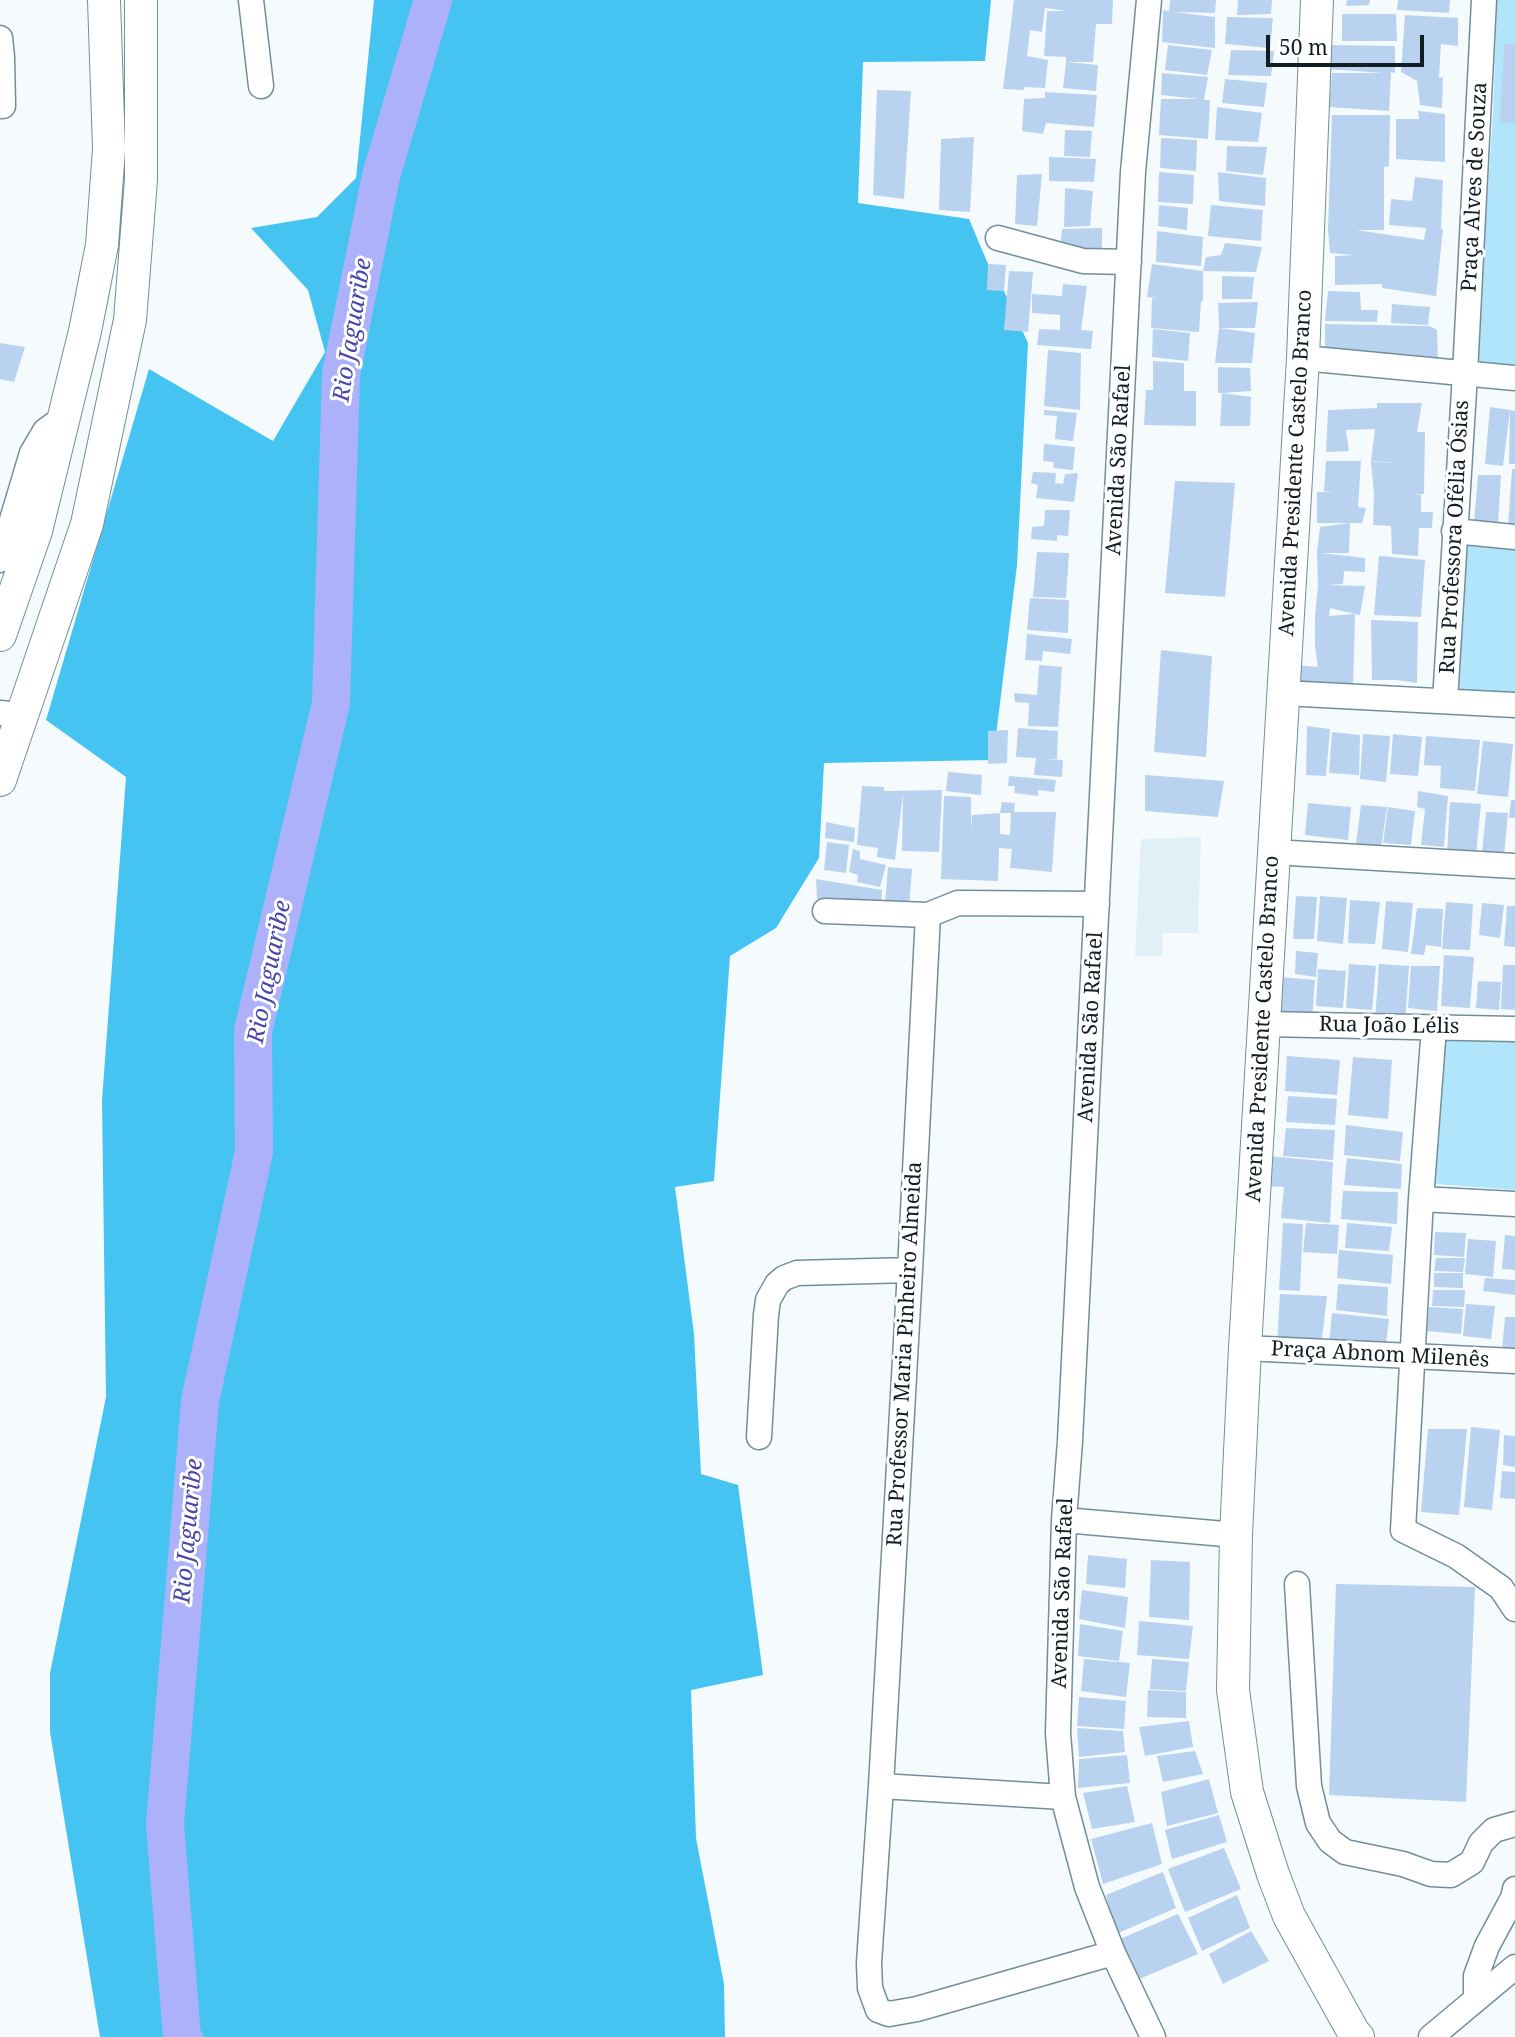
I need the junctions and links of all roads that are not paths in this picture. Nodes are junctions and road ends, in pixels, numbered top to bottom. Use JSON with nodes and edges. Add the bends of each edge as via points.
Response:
{"nodes":[{"id":1,"x":104,"y":0,"type":"edge"},
{"id":2,"x":141,"y":0,"type":"edge"},
{"id":3,"x":251,"y":0,"type":"edge"},
{"id":4,"x":1149,"y":0,"type":"edge"},
{"id":5,"x":1317,"y":0,"type":"edge"},
{"id":6,"x":1484,"y":0,"type":"edge"},
{"id":7,"x":0,"y":38,"type":"edge"},
{"id":8,"x":261,"y":86,"type":"dead end"},
{"id":9,"x":3,"y":106,"type":"dead end"},
{"id":10,"x":998,"y":238,"type":"dead end"},
{"id":11,"x":1129,"y":262,"type":"junction"},
{"id":12,"x":1303,"y":358,"type":"junction"},
{"id":13,"x":1465,"y":374,"type":"junction"},
{"id":14,"x":1515,"y":378,"type":"edge"},
{"id":15,"x":63,"y":424,"type":"junction"},
{"id":16,"x":87,"y":524,"type":"junction"},
{"id":17,"x":36,"y":531,"type":"junction"},
{"id":18,"x":1454,"y":531,"type":"junction"},
{"id":19,"x":1515,"y":537,"type":"edge"},
{"id":20,"x":1,"y":557,"type":"edge"},
{"id":21,"x":0,"y":635,"type":"edge"},
{"id":22,"x":1283,"y":693,"type":"junction"},
{"id":23,"x":1445,"y":701,"type":"junction"},
{"id":24,"x":1515,"y":705,"type":"edge"},
{"id":25,"x":11,"y":714,"type":"edge"},
{"id":26,"x":0,"y":780,"type":"edge"},
{"id":27,"x":1273,"y":852,"type":"junction"},
{"id":28,"x":1515,"y":866,"type":"edge"},
{"id":29,"x":1097,"y":904,"type":"junction"},
{"id":30,"x":825,"y":911,"type":"dead end"},
{"id":31,"x":928,"y":915,"type":"junction"},
{"id":32,"x":1263,"y":1024,"type":"junction"},
{"id":33,"x":1434,"y":1027,"type":"junction"},
{"id":34,"x":1515,"y":1029,"type":"edge"},
{"id":35,"x":1420,"y":1199,"type":"junction"},
{"id":36,"x":1515,"y":1204,"type":"edge"},
{"id":37,"x":910,"y":1270,"type":"junction"},
{"id":38,"x":1245,"y":1348,"type":"junction"},
{"id":39,"x":1413,"y":1356,"type":"junction"},
{"id":40,"x":1515,"y":1361,"type":"edge"},
{"id":41,"x":760,"y":1437,"type":"dead end"},
{"id":42,"x":1065,"y":1520,"type":"junction"},
{"id":43,"x":1236,"y":1535,"type":"junction"},
{"id":44,"x":1297,"y":1584,"type":"dead end"},
{"id":45,"x":1515,"y":1609,"type":"edge"},
{"id":46,"x":881,"y":1786,"type":"junction"},
{"id":47,"x":1063,"y":1797,"type":"junction"},
{"id":48,"x":1515,"y":1824,"type":"edge"},
{"id":49,"x":1515,"y":1889,"type":"edge"},
{"id":50,"x":1113,"y":1953,"type":"junction"},
{"id":51,"x":1515,"y":1967,"type":"edge"},
{"id":52,"x":1476,"y":1999,"type":"junction"},
{"id":53,"x":1355,"y":2036,"type":"edge"},
{"id":54,"x":1153,"y":2037,"type":"edge"},
{"id":55,"x":1430,"y":2037,"type":"edge"}],
"edges":[{"from":1,"to":15,"type":"main road","via":[[109,149],[103,245]]},
{"from":2,"to":16,"type":"main road","via":[[141,180],[130,320]]},
{"from":3,"to":8,"type":"street"},
{"from":4,"to":11,"type":"street","name":"Avenida São Rafael"},
{"from":5,"to":12,"type":"main road","name":"Avenida Presidente Castelo Branco"},
{"from":6,"to":13,"type":"street","name":"Praça Alves de Souza"},
{"from":7,"to":9,"type":"street"},
{"from":10,"to":11,"type":"street","via":[[1083,261]]},
{"from":11,"to":29,"type":"street","name":"Avenida São Rafael"},
{"from":12,"to":13,"type":"street"},
{"from":12,"to":22,"type":"main road","name":"Avenida Presidente Castelo Branco"},
{"from":13,"to":14,"type":"street"},
{"from":13,"to":18,"type":"street","name":"Rua Professora Ofélia Ósias"},
{"from":15,"to":16,"type":"main road","via":[[86,451],[90,463]]},
{"from":15,"to":17,"type":"main road"},
{"from":15,"to":20,"type":"street","via":[[45,431],[32,453]]},
{"from":16,"to":25,"type":"main road"},
{"from":17,"to":20,"type":"street"},
{"from":17,"to":21,"type":"main road"},
{"from":18,"to":19,"type":"street"},
{"from":18,"to":23,"type":"street","name":"Rua Professora Ofélia Ósias"},
{"from":22,"to":23,"type":"street"},
{"from":22,"to":27,"type":"main road","name":"Avenida Presidente Castelo Branco"},
{"from":23,"to":24,"type":"street"},
{"from":25,"to":26,"type":"main road"},
{"from":27,"to":28,"type":"street"},
{"from":27,"to":32,"type":"main road","name":"Avenida Presidente Castelo Branco"},
{"from":29,"to":31,"type":"street","via":[[958,903]]},
{"from":29,"to":42,"type":"street","name":"Avenida São Rafael"},
{"from":30,"to":31,"type":"street"},
{"from":31,"to":37,"type":"street","name":"Rua Professor Maria Pinheiro Almeida"},
{"from":32,"to":33,"type":"street","name":"Rua João Lélis"},
{"from":32,"to":38,"type":"main road","name":"Avenida Presidente Castelo Branco"},
{"from":33,"to":34,"type":"street","name":"Rua João Lélis"},
{"from":33,"to":35,"type":"street"},
{"from":35,"to":36,"type":"street"},
{"from":35,"to":39,"type":"street"},
{"from":37,"to":41,"type":"street","via":[[797,1273],[777,1284],[766,1315]]},
{"from":37,"to":46,"type":"street","name":"Rua Professor Maria Pinheiro Almeida"},
{"from":38,"to":39,"type":"street","name":"Praça Abnom Milenês"},
{"from":38,"to":43,"type":"main road","name":"Avenida Presidente Castelo Branco"},
{"from":39,"to":40,"type":"street","name":"Praça Abnom Milenês"},
{"from":39,"to":45,"type":"street","via":[[1403,1530],[1457,1556],[1501,1588]]},
{"from":42,"to":43,"type":"street"},
{"from":42,"to":47,"type":"street","name":"Avenida São Rafael","via":[[1058,1733]]},
{"from":43,"to":53,"type":"main road","name":"Avenida Presidente Castelo Branco","via":[[1233,1690],[1247,1792],[1289,1916]]},
{"from":44,"to":48,"type":"street","via":[[1309,1786],[1318,1823],[1330,1841],[1345,1852],[1451,1875],[1472,1862],[1494,1830]]},
{"from":46,"to":47,"type":"street"},
{"from":46,"to":50,"type":"street","name":"Rua Professor Maria Pinheiro Almeida","via":[[869,1963],[870,1988],[878,2010],[889,2014],[937,2004]]},
{"from":47,"to":50,"type":"street","name":"Avenida São Rafael","via":[[1087,1887]]},
{"from":49,"to":52,"type":"street","via":[[1476,1976]]},
{"from":50,"to":54,"type":"street","name":"Avenida São Rafael"},
{"from":51,"to":52,"type":"street"},
{"from":52,"to":55,"type":"street"}]}
